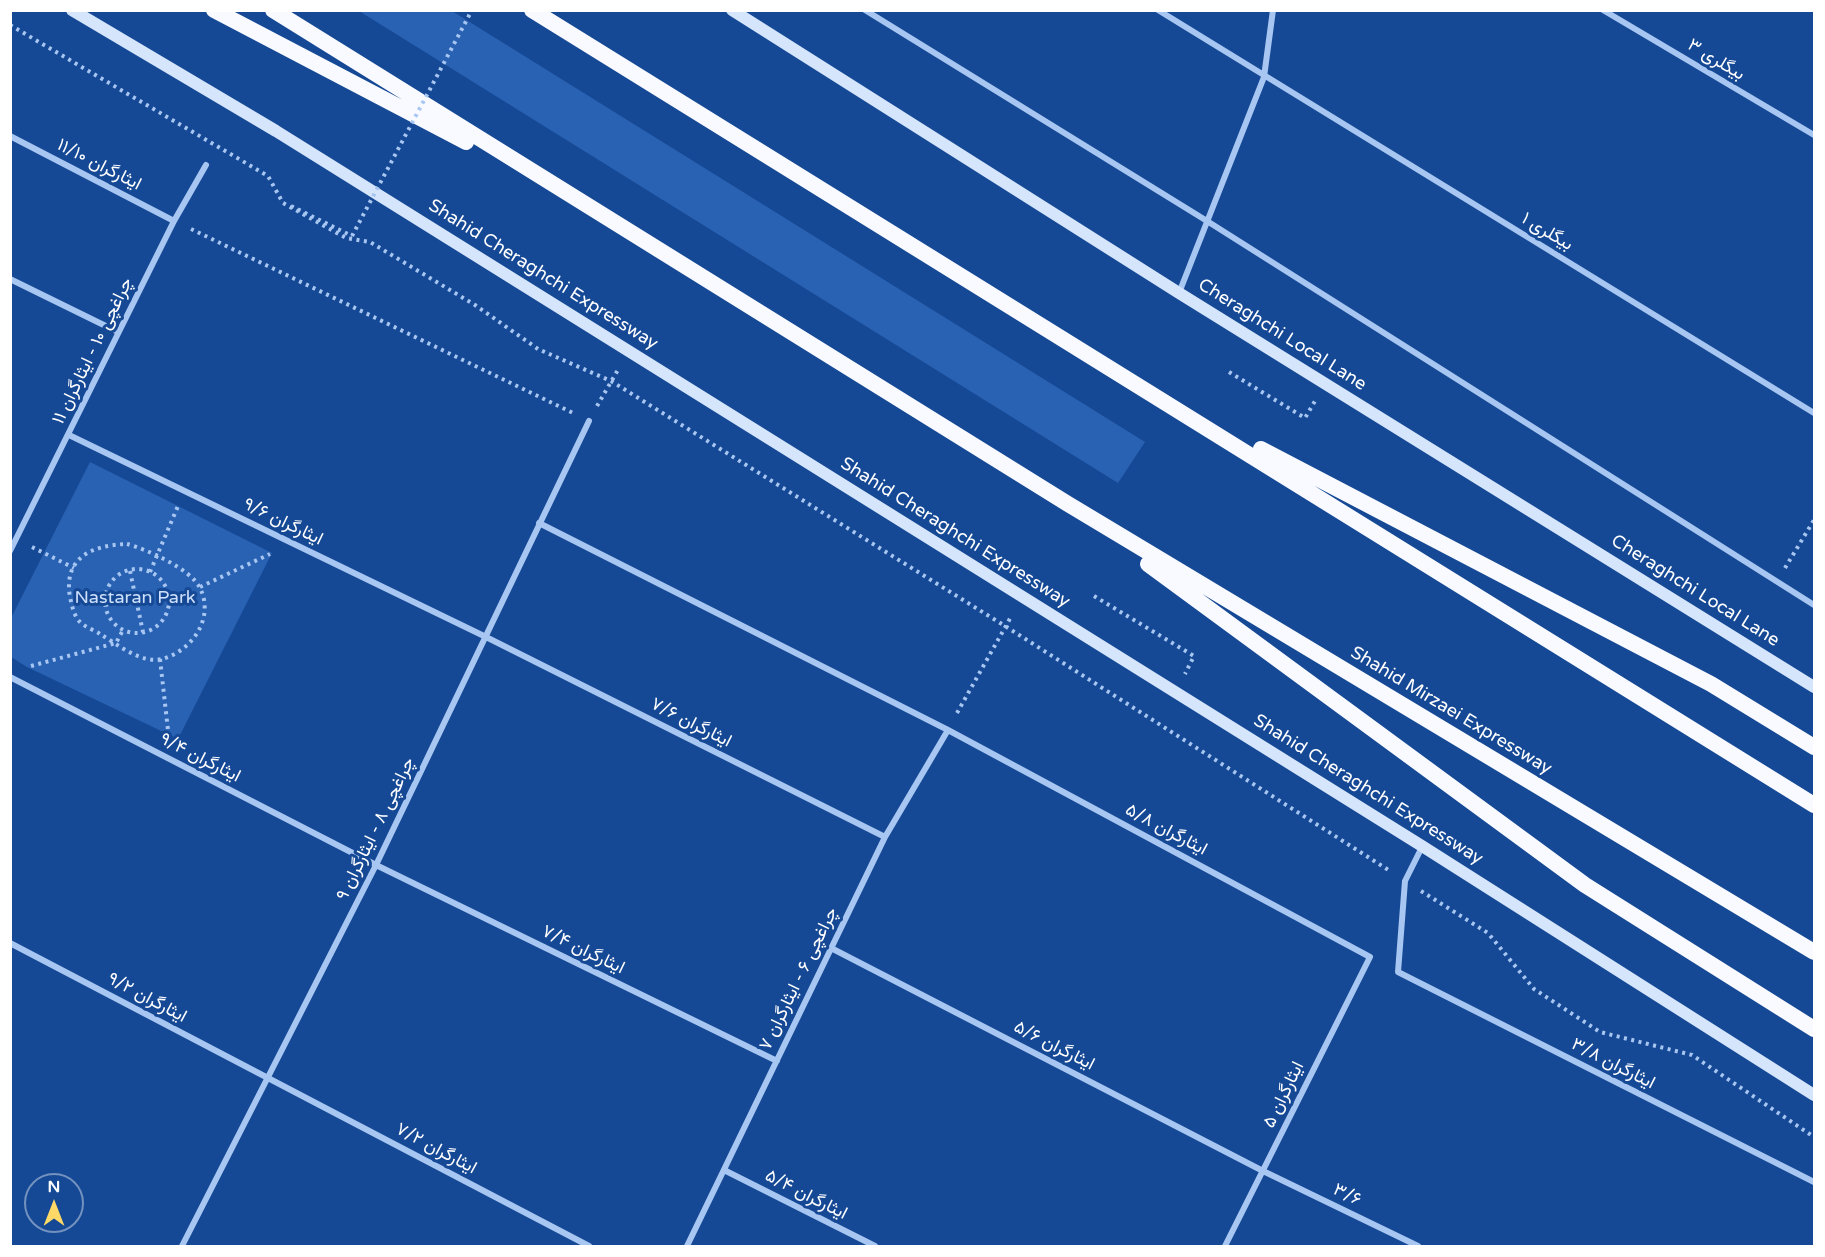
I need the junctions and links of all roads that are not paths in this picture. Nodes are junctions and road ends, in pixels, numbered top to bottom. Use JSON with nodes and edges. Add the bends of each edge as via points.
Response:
{"nodes":[{"id":1,"x":72,"y":10,"type":"edge"},
{"id":2,"x":214,"y":10,"type":"edge"},
{"id":3,"x":273,"y":10,"type":"edge"},
{"id":4,"x":532,"y":10,"type":"edge"},
{"id":5,"x":549,"y":10,"type":"edge"},
{"id":6,"x":732,"y":10,"type":"edge"},
{"id":7,"x":866,"y":10,"type":"edge"},
{"id":8,"x":1158,"y":10,"type":"edge"},
{"id":9,"x":1273,"y":10,"type":"edge"},
{"id":10,"x":1603,"y":10,"type":"edge"},
{"id":11,"x":630,"y":71,"type":"junction"},
{"id":12,"x":1264,"y":77,"type":"junction"},
{"id":13,"x":1815,"y":135,"type":"edge"},
{"id":14,"x":10,"y":136,"type":"edge"},
{"id":15,"x":206,"y":165,"type":"dead end"},
{"id":16,"x":585,"y":204,"type":"junction"},
{"id":17,"x":174,"y":221,"type":"junction"},
{"id":18,"x":1207,"y":221,"type":"junction"},
{"id":19,"x":10,"y":279,"type":"edge"},
{"id":20,"x":1179,"y":293,"type":"junction"},
{"id":21,"x":118,"y":332,"type":"junction"},
{"id":22,"x":1145,"y":389,"type":"junction"},
{"id":23,"x":1815,"y":413,"type":"edge"},
{"id":24,"x":589,"y":421,"type":"road end"},
{"id":25,"x":69,"y":435,"type":"junction"},
{"id":26,"x":1068,"y":504,"type":"junction"},
{"id":27,"x":539,"y":523,"type":"junction"},
{"id":28,"x":11,"y":549,"type":"edge"},
{"id":29,"x":1815,"y":605,"type":"edge"},
{"id":30,"x":484,"y":636,"type":"junction"},
{"id":31,"x":10,"y":677,"type":"edge"},
{"id":32,"x":1815,"y":687,"type":"edge"},
{"id":33,"x":948,"y":730,"type":"junction"},
{"id":34,"x":1815,"y":747,"type":"edge"},
{"id":35,"x":1815,"y":806,"type":"edge"},
{"id":36,"x":885,"y":837,"type":"junction"},
{"id":37,"x":1422,"y":846,"type":"junction"},
{"id":38,"x":376,"y":865,"type":"junction"},
{"id":39,"x":10,"y":943,"type":"edge"},
{"id":40,"x":831,"y":948,"type":"junction"},
{"id":41,"x":1815,"y":952,"type":"edge"},
{"id":42,"x":1370,"y":957,"type":"joint"},
{"id":43,"x":1815,"y":1029,"type":"edge"},
{"id":44,"x":777,"y":1061,"type":"junction"},
{"id":45,"x":269,"y":1079,"type":"junction"},
{"id":46,"x":1815,"y":1095,"type":"edge"},
{"id":47,"x":724,"y":1170,"type":"junction"},
{"id":48,"x":1263,"y":1171,"type":"junction"},
{"id":49,"x":1815,"y":1182,"type":"edge"},
{"id":50,"x":182,"y":1246,"type":"edge"},
{"id":51,"x":589,"y":1246,"type":"edge"},
{"id":52,"x":687,"y":1246,"type":"edge"},
{"id":53,"x":874,"y":1246,"type":"edge"},
{"id":54,"x":1226,"y":1246,"type":"edge"},
{"id":55,"x":1418,"y":1246,"type":"edge"}],
"edges":[{"from":1,"to":37,"type":"main road","name":"Shahid Cheraghchi Expressway","via":[[276,131]]},
{"from":2,"to":16,"type":"highway"},
{"from":3,"to":16,"type":"highway"},
{"from":4,"to":11,"type":"highway"},
{"from":5,"to":11,"type":"highway"},
{"from":6,"to":20,"type":"main road","name":"Cheraghchi Local Lane"},
{"from":7,"to":18,"type":"street"},
{"from":8,"to":12,"type":"street","name":"بیگلری ۱"},
{"from":9,"to":12,"type":"street"},
{"from":10,"to":13,"type":"street","name":"بیگلری ۳"},
{"from":11,"to":22,"type":"highway"},
{"from":12,"to":18,"type":"street"},
{"from":12,"to":23,"type":"street","name":"بیگلری ۱"},
{"from":14,"to":17,"type":"street","name":"ایثارگران ۱۱/۱۰"},
{"from":15,"to":17,"type":"street","name":"چراغچی ۱۰ - ایثارگران ۱۱"},
{"from":16,"to":26,"type":"highway"},
{"from":17,"to":21,"type":"street","name":"چراغچی ۱۰ - ایثارگران ۱۱"},
{"from":18,"to":20,"type":"street"},
{"from":18,"to":29,"type":"street"},
{"from":19,"to":21,"type":"street"},
{"from":20,"to":32,"type":"main road","name":"Cheraghchi Local Lane"},
{"from":21,"to":25,"type":"street","name":"چراغچی ۱۰ - ایثارگران ۱۱"},
{"from":22,"to":34,"type":"highway","via":[[1711,684]]},
{"from":22,"to":35,"type":"highway"},
{"from":24,"to":27,"type":"street","name":"چراغچی ۸ - ایثارگران ۹"},
{"from":25,"to":28,"type":"street","name":"چراغچی ۱۰ - ایثارگران ۱۱"},
{"from":25,"to":30,"type":"street","name":"ایثارگران ۹/۶"},
{"from":26,"to":41,"type":"highway","name":"Shahid Mirzaei Expressway"},
{"from":26,"to":43,"type":"highway","via":[[1585,885]]},
{"from":27,"to":30,"type":"street","name":"چراغچی ۸ - ایثارگران ۹"},
{"from":27,"to":33,"type":"street","name":"ایثارگران ۵/۸"},
{"from":30,"to":36,"type":"street","name":"ایثارگران ۷/۶"},
{"from":30,"to":38,"type":"street","name":"چراغچی ۸ - ایثارگران ۹"},
{"from":31,"to":38,"type":"street","name":"ایثارگران ۹/۴"},
{"from":33,"to":36,"type":"street","name":"چراغچی ۶ - ایثارگران ۷"},
{"from":33,"to":42,"type":"street","name":"ایثارگران ۵/۸"},
{"from":36,"to":40,"type":"street","name":"چراغچی ۶ - ایثارگران ۷"},
{"from":37,"to":46,"type":"main road","name":"Shahid Cheraghchi Expressway"},
{"from":37,"to":49,"type":"street","name":"ایثارگران ۳/۸","via":[[1405,881],[1398,972]]},
{"from":38,"to":44,"type":"street","name":"ایثارگران ۷/۴"},
{"from":38,"to":45,"type":"street","name":"چراغچی ۸ - ایثارگران ۹"},
{"from":39,"to":45,"type":"street","name":"ایثارگران ۹/۲"},
{"from":40,"to":44,"type":"street","name":"چراغچی ۶ - ایثارگران ۷"},
{"from":40,"to":48,"type":"street","name":"ایثارگران ۵/۶"},
{"from":42,"to":48,"type":"street","name":"ایثارگران ۵"},
{"from":44,"to":47,"type":"street","name":"چراغچی ۶ - ایثارگران ۷"},
{"from":45,"to":50,"type":"street","name":"چراغچی ۸ - ایثارگران ۹"},
{"from":45,"to":51,"type":"street","name":"ایثارگران ۷/۲"},
{"from":47,"to":52,"type":"street","name":"چراغچی ۶ - ایثارگران ۷"},
{"from":47,"to":53,"type":"street","name":"ایثارگران ۵/۴"},
{"from":48,"to":54,"type":"street","name":"ایثارگران ۵"},
{"from":48,"to":55,"type":"street","name":"۳/۶"}]}
